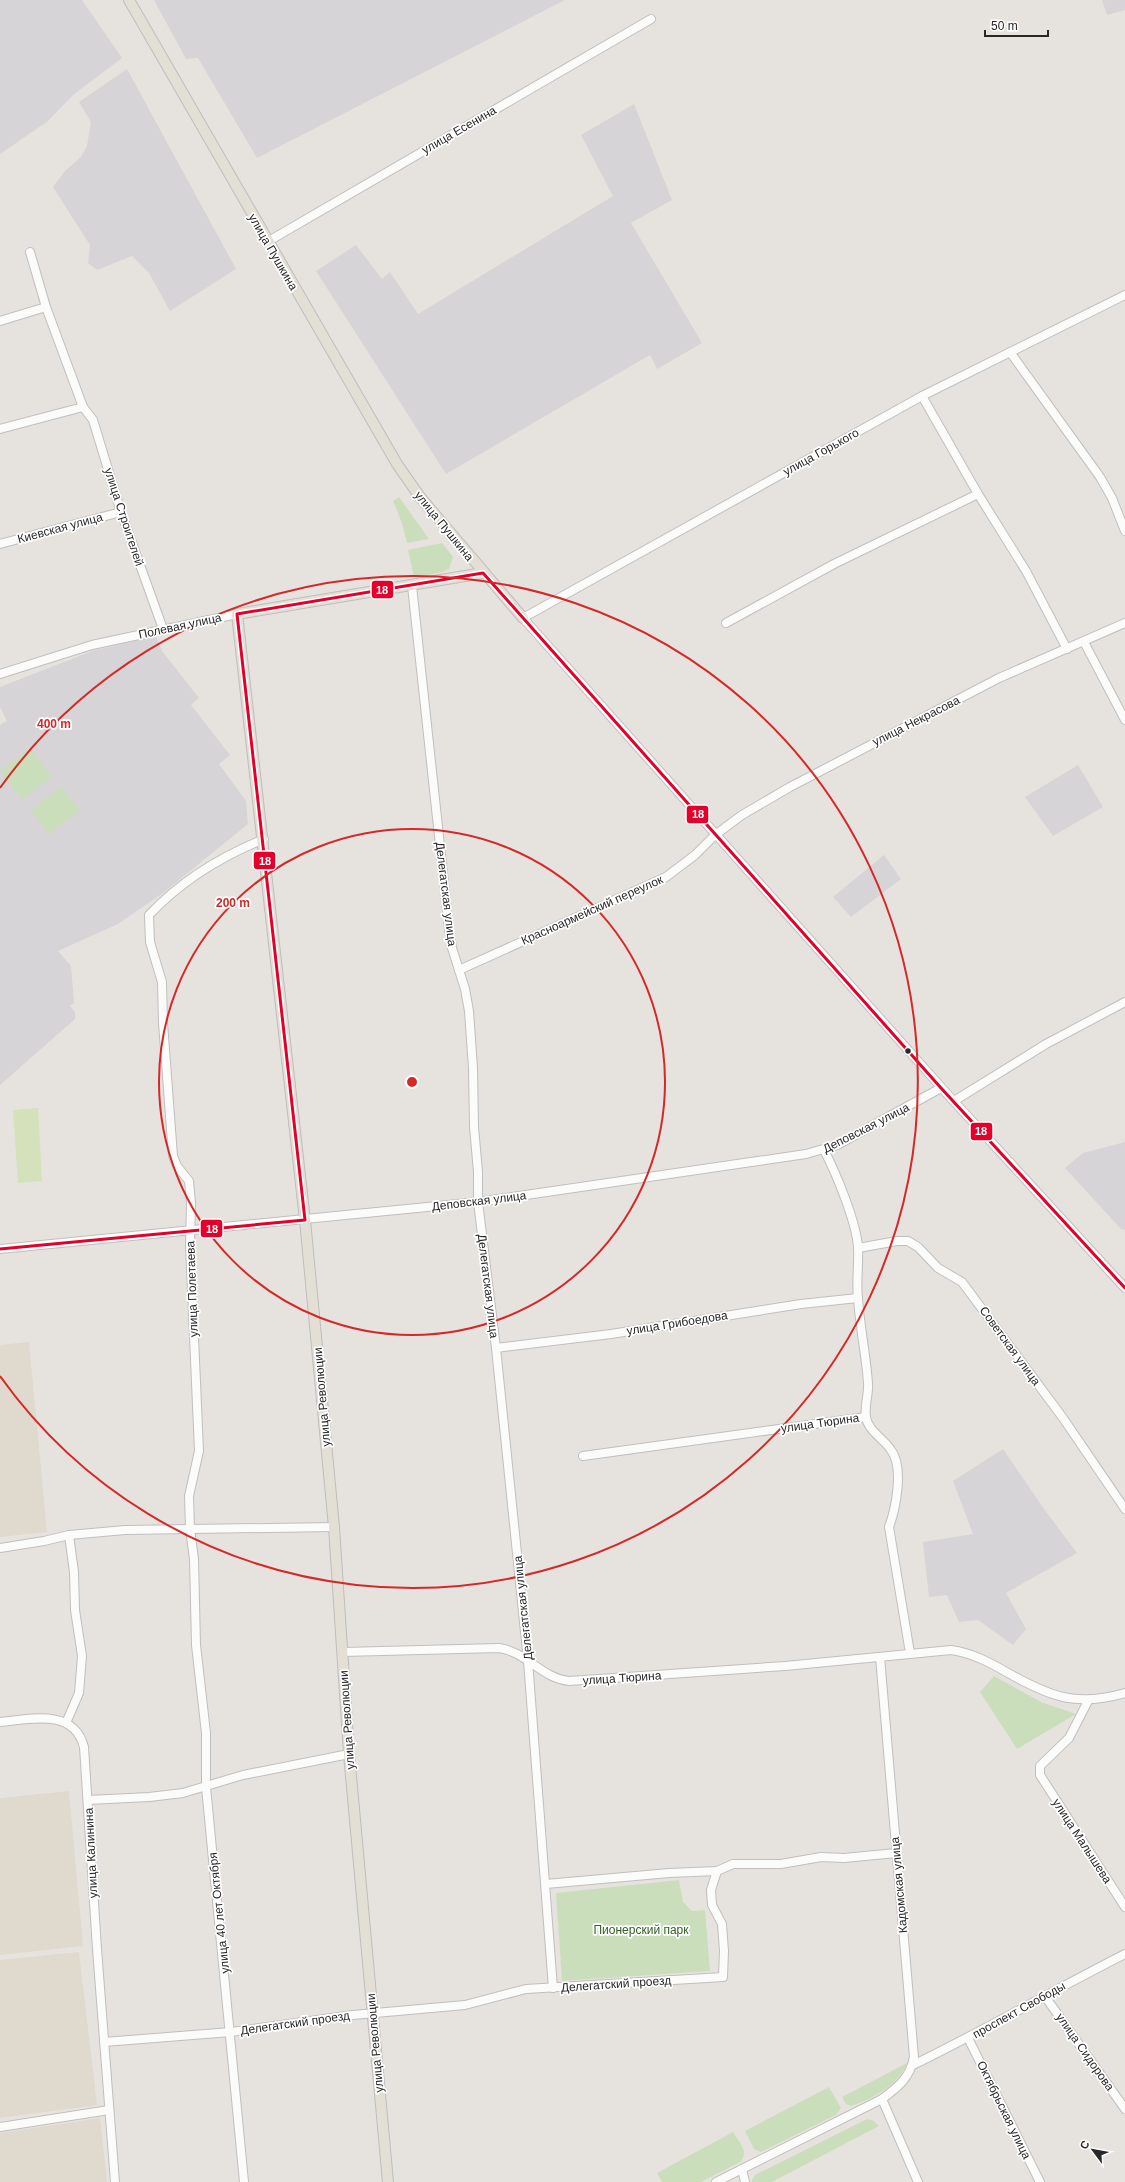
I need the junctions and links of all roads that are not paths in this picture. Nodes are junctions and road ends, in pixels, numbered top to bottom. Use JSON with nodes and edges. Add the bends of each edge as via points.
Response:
{"nodes":[{"id":1,"x":129,"y":0,"type":"edge"},
{"id":2,"x":651,"y":18,"type":"dead end"},
{"id":3,"x":267,"y":242,"type":"junction"},
{"id":4,"x":30,"y":252,"type":"dead end"},
{"id":5,"x":1125,"y":295,"type":"edge"},
{"id":6,"x":46,"y":307,"type":"junction"},
{"id":7,"x":0,"y":321,"type":"edge"},
{"id":8,"x":1010,"y":352,"type":"junction"},
{"id":9,"x":922,"y":396,"type":"junction"},
{"id":10,"x":83,"y":407,"type":"junction"},
{"id":11,"x":0,"y":429,"type":"edge"},
{"id":12,"x":978,"y":494,"type":"junction"},
{"id":13,"x":120,"y":512,"type":"junction"},
{"id":14,"x":1125,"y":531,"type":"edge"},
{"id":15,"x":0,"y":544,"type":"edge"},
{"id":16,"x":483,"y":573,"type":"junction"},
{"id":17,"x":412,"y":586,"type":"junction"},
{"id":18,"x":237,"y":614,"type":"junction"},
{"id":19,"x":523,"y":618,"type":"junction"},
{"id":20,"x":726,"y":623,"type":"dead end"},
{"id":21,"x":1125,"y":623,"type":"edge"},
{"id":22,"x":163,"y":629,"type":"junction"},
{"id":23,"x":1084,"y":642,"type":"junction"},
{"id":24,"x":1067,"y":649,"type":"junction"},
{"id":25,"x":0,"y":674,"type":"edge"},
{"id":26,"x":1125,"y":720,"type":"edge"},
{"id":27,"x":715,"y":835,"type":"junction"},
{"id":28,"x":264,"y":839,"type":"junction"},
{"id":29,"x":459,"y":970,"type":"junction"},
{"id":30,"x":1125,"y":1002,"type":"edge"},
{"id":31,"x":942,"y":1088,"type":"junction"},
{"id":32,"x":954,"y":1101,"type":"junction"},
{"id":33,"x":824,"y":1150,"type":"junction"},
{"id":34,"x":478,"y":1202,"type":"junction"},
{"id":35,"x":305,"y":1220,"type":"junction"},
{"id":36,"x":190,"y":1231,"type":"junction"},
{"id":37,"x":858,"y":1248,"type":"junction"},
{"id":38,"x":0,"y":1249,"type":"edge"},
{"id":39,"x":1125,"y":1288,"type":"edge"},
{"id":40,"x":858,"y":1298,"type":"junction"},
{"id":41,"x":496,"y":1348,"type":"junction"},
{"id":42,"x":866,"y":1417,"type":"junction"},
{"id":43,"x":583,"y":1456,"type":"dead end"},
{"id":44,"x":1125,"y":1509,"type":"edge"},
{"id":45,"x":334,"y":1527,"type":"junction"},
{"id":46,"x":190,"y":1529,"type":"junction"},
{"id":47,"x":69,"y":1535,"type":"junction"},
{"id":48,"x":0,"y":1548,"type":"edge"},
{"id":49,"x":196,"y":1645,"type":"joint"},
{"id":50,"x":343,"y":1652,"type":"junction"},
{"id":51,"x":910,"y":1654,"type":"junction"},
{"id":52,"x":880,"y":1657,"type":"junction"},
{"id":53,"x":528,"y":1661,"type":"junction"},
{"id":54,"x":1125,"y":1693,"type":"edge"},
{"id":55,"x":1088,"y":1701,"type":"junction"},
{"id":56,"x":0,"y":1722,"type":"edge"},
{"id":57,"x":66,"y":1724,"type":"junction"},
{"id":58,"x":348,"y":1754,"type":"junction"},
{"id":59,"x":206,"y":1787,"type":"junction"},
{"id":60,"x":88,"y":1800,"type":"junction"},
{"id":61,"x":896,"y":1853,"type":"junction"},
{"id":62,"x":717,"y":1871,"type":"junction"},
{"id":63,"x":546,"y":1884,"type":"junction"},
{"id":64,"x":1125,"y":1907,"type":"edge"},
{"id":65,"x":1125,"y":1954,"type":"edge"},
{"id":66,"x":553,"y":1988,"type":"junction"},
{"id":67,"x":1044,"y":1995,"type":"junction"},
{"id":68,"x":372,"y":2013,"type":"junction"},
{"id":69,"x":231,"y":2032,"type":"junction"},
{"id":70,"x":968,"y":2038,"type":"junction"},
{"id":71,"x":104,"y":2042,"type":"junction"},
{"id":72,"x":913,"y":2065,"type":"junction"},
{"id":73,"x":882,"y":2099,"type":"junction"},
{"id":74,"x":1125,"y":2108,"type":"edge"},
{"id":75,"x":109,"y":2110,"type":"junction"},
{"id":76,"x":0,"y":2127,"type":"edge"},
{"id":77,"x":742,"y":2169,"type":"junction"},
{"id":78,"x":115,"y":2182,"type":"edge"},
{"id":79,"x":244,"y":2182,"type":"edge"},
{"id":80,"x":388,"y":2182,"type":"edge"},
{"id":81,"x":716,"y":2182,"type":"edge"},
{"id":82,"x":745,"y":2182,"type":"edge"},
{"id":83,"x":918,"y":2182,"type":"edge"},
{"id":84,"x":1040,"y":2182,"type":"edge"}],
"edges":[{"from":1,"to":3,"type":"main road","name":"улица Пушкина"},
{"from":2,"to":3,"type":"street","name":"улица Есенина"},
{"from":3,"to":16,"type":"main road","name":"улица Пушкина","via":[[397,464],[420,498]]},
{"from":4,"to":6,"type":"street","name":"улица Строителей"},
{"from":5,"to":8,"type":"street","name":"улица Горького"},
{"from":6,"to":7,"type":"street"},
{"from":6,"to":10,"type":"street","name":"улица Строителей"},
{"from":8,"to":9,"type":"street","name":"улица Горького"},
{"from":8,"to":14,"type":"street","via":[[1100,477],[1112,498]]},
{"from":9,"to":12,"type":"street"},
{"from":9,"to":19,"type":"street","name":"улица Горького"},
{"from":10,"to":11,"type":"street"},
{"from":10,"to":13,"type":"street","name":"улица Строителей","via":[[93,420]]},
{"from":12,"to":20,"type":"street","via":[[834,564]]},
{"from":12,"to":24,"type":"street","via":[[1026,571]]},
{"from":13,"to":15,"type":"street","name":"Киевская улица"},
{"from":13,"to":22,"type":"street","name":"улица Строителей"},
{"from":16,"to":17,"type":"main road","name":"Полевая улица"},
{"from":16,"to":19,"type":"main road","name":"улица Пушкина"},
{"from":17,"to":18,"type":"main road","name":"Полевая улица"},
{"from":17,"to":29,"type":"street","name":"Делегатская улица","via":[[449,929]]},
{"from":18,"to":22,"type":"street","name":"Полевая улица"},
{"from":18,"to":28,"type":"main road","name":"улица Революции"},
{"from":19,"to":27,"type":"street","name":"улица Пушкина"},
{"from":21,"to":23,"type":"street","name":"улица Некрасова"},
{"from":22,"to":25,"type":"street","name":"Полевая улица","via":[[92,646]]},
{"from":23,"to":24,"type":"street","name":"улица Некрасова"},
{"from":23,"to":26,"type":"street"},
{"from":24,"to":27,"type":"street","name":"улица Некрасова","via":[[999,678],[871,744],[783,791],[742,815]]},
{"from":27,"to":29,"type":"street","name":"Красноармейский переулок","via":[[695,855],[666,877]]},
{"from":27,"to":31,"type":"street","name":"улица Пушкина"},
{"from":28,"to":35,"type":"main road","name":"улица Революции"},
{"from":28,"to":36,"type":"street","name":"улица Полетаева","via":[[220,859],[163,900],[149,915],[150,942],[162,982],[173,1156],[177,1166],[189,1181]]},
{"from":29,"to":34,"type":"street","name":"Делегатская улица","via":[[465,989],[470,1025]]},
{"from":30,"to":32,"type":"street","via":[[1046,1044]]},
{"from":31,"to":32,"type":"street","name":"улица Пушкина"},
{"from":31,"to":33,"type":"street","name":"Деповская улица"},
{"from":32,"to":39,"type":"street","name":"улица Пушкина"},
{"from":33,"to":34,"type":"street","name":"Деповская улица"},
{"from":33,"to":37,"type":"street","name":"улица Тюрина","via":[[848,1207],[856,1231]]},
{"from":34,"to":35,"type":"street","name":"Деповская улица"},
{"from":34,"to":41,"type":"street","name":"Делегатская улица"},
{"from":35,"to":36,"type":"street","name":"Деповская улица"},
{"from":35,"to":45,"type":"main road","name":"улица Революции"},
{"from":36,"to":38,"type":"street","name":"Деповская улица"},
{"from":36,"to":46,"type":"street","name":"улица Полетаева","via":[[199,1451],[189,1496]]},
{"from":37,"to":40,"type":"street","name":"улица Тюрина"},
{"from":37,"to":44,"type":"street","name":"Советская улица","via":[[908,1241],[938,1268],[962,1282],[1063,1418]]},
{"from":40,"to":41,"type":"street","name":"улица Грибоедова"},
{"from":40,"to":42,"type":"street","name":"улица Тюрина","via":[[868,1383]]},
{"from":41,"to":53,"type":"street","name":"Делегатская улица"},
{"from":42,"to":43,"type":"street","name":"улица Тюрина"},
{"from":42,"to":51,"type":"street","name":"улица Тюрина","via":[[870,1427],[892,1450],[895,1457],[897,1493],[889,1527]]},
{"from":45,"to":46,"type":"street"},
{"from":45,"to":50,"type":"main road","name":"улица Революции"},
{"from":46,"to":47,"type":"street","via":[[125,1530]]},
{"from":46,"to":49,"type":"street","name":"улица Полетаева","via":[[194,1559]]},
{"from":47,"to":48,"type":"street"},
{"from":47,"to":57,"type":"street","via":[[82,1656],[79,1693]]},
{"from":49,"to":59,"type":"street","name":"улица 40 лет Октября","via":[[206,1733]]},
{"from":50,"to":53,"type":"street","name":"улица Тюрина","via":[[492,1647],[511,1650]]},
{"from":50,"to":58,"type":"main road","name":"улица Революции"},
{"from":51,"to":52,"type":"street","name":"улица Тюрина"},
{"from":51,"to":55,"type":"street","name":"улица Тюрина","via":[[932,1651],[965,1652],[1053,1694]]},
{"from":52,"to":53,"type":"street","name":"улица Тюрина","via":[[569,1681],[552,1678]]},
{"from":52,"to":61,"type":"street","name":"Кадомская улица"},
{"from":53,"to":63,"type":"street","name":"Делегатская улица"},
{"from":54,"to":55,"type":"street"},
{"from":55,"to":64,"type":"street","name":"улица Малышева","via":[[1069,1738],[1040,1766],[1040,1775]]},
{"from":56,"to":57,"type":"street","via":[[49,1718]]},
{"from":57,"to":60,"type":"street","name":"улица Калинина","via":[[76,1731],[83,1741]]},
{"from":58,"to":59,"type":"street","via":[[243,1775]]},
{"from":58,"to":68,"type":"main road","name":"улица Революции"},
{"from":59,"to":60,"type":"street","via":[[167,1795]]},
{"from":59,"to":69,"type":"street","name":"улица 40 лет Октября"},
{"from":60,"to":71,"type":"street","name":"улица Калинина"},
{"from":61,"to":62,"type":"street","via":[[844,1858],[820,1857],[781,1864],[733,1864]]},
{"from":61,"to":72,"type":"street","name":"Кадомская улица"},
{"from":62,"to":63,"type":"street"},
{"from":62,"to":66,"type":"street","name":"Делегатский проезд","via":[[711,1890],[712,1905],[722,1924],[724,1977]]},
{"from":63,"to":66,"type":"street","name":"Делегатская улица"},
{"from":65,"to":67,"type":"street","name":"проспект Свободы"},
{"from":66,"to":68,"type":"street","name":"Делегатский проезд","via":[[513,1992],[465,2005]]},
{"from":67,"to":70,"type":"street","name":"проспект Свободы"},
{"from":67,"to":74,"type":"street","name":"улица Сидорова"},
{"from":68,"to":69,"type":"street","name":"Делегатский проезд"},
{"from":68,"to":80,"type":"main road","name":"улица Революции"},
{"from":69,"to":71,"type":"street","name":"Делегатский проезд"},
{"from":69,"to":79,"type":"street","name":"улица 40 лет Октября"},
{"from":70,"to":72,"type":"street","name":"проспект Свободы"},
{"from":70,"to":84,"type":"street","name":"Октябрьская улица"},
{"from":71,"to":75,"type":"street","name":"улица Калинина"},
{"from":72,"to":73,"type":"street","name":"Кадомская улица","via":[[903,2084]]},
{"from":73,"to":77,"type":"street"},
{"from":73,"to":83,"type":"street"},
{"from":75,"to":76,"type":"street"},
{"from":75,"to":78,"type":"street","name":"улица Калинина"},
{"from":77,"to":81,"type":"street"},
{"from":77,"to":82,"type":"street"}]}
